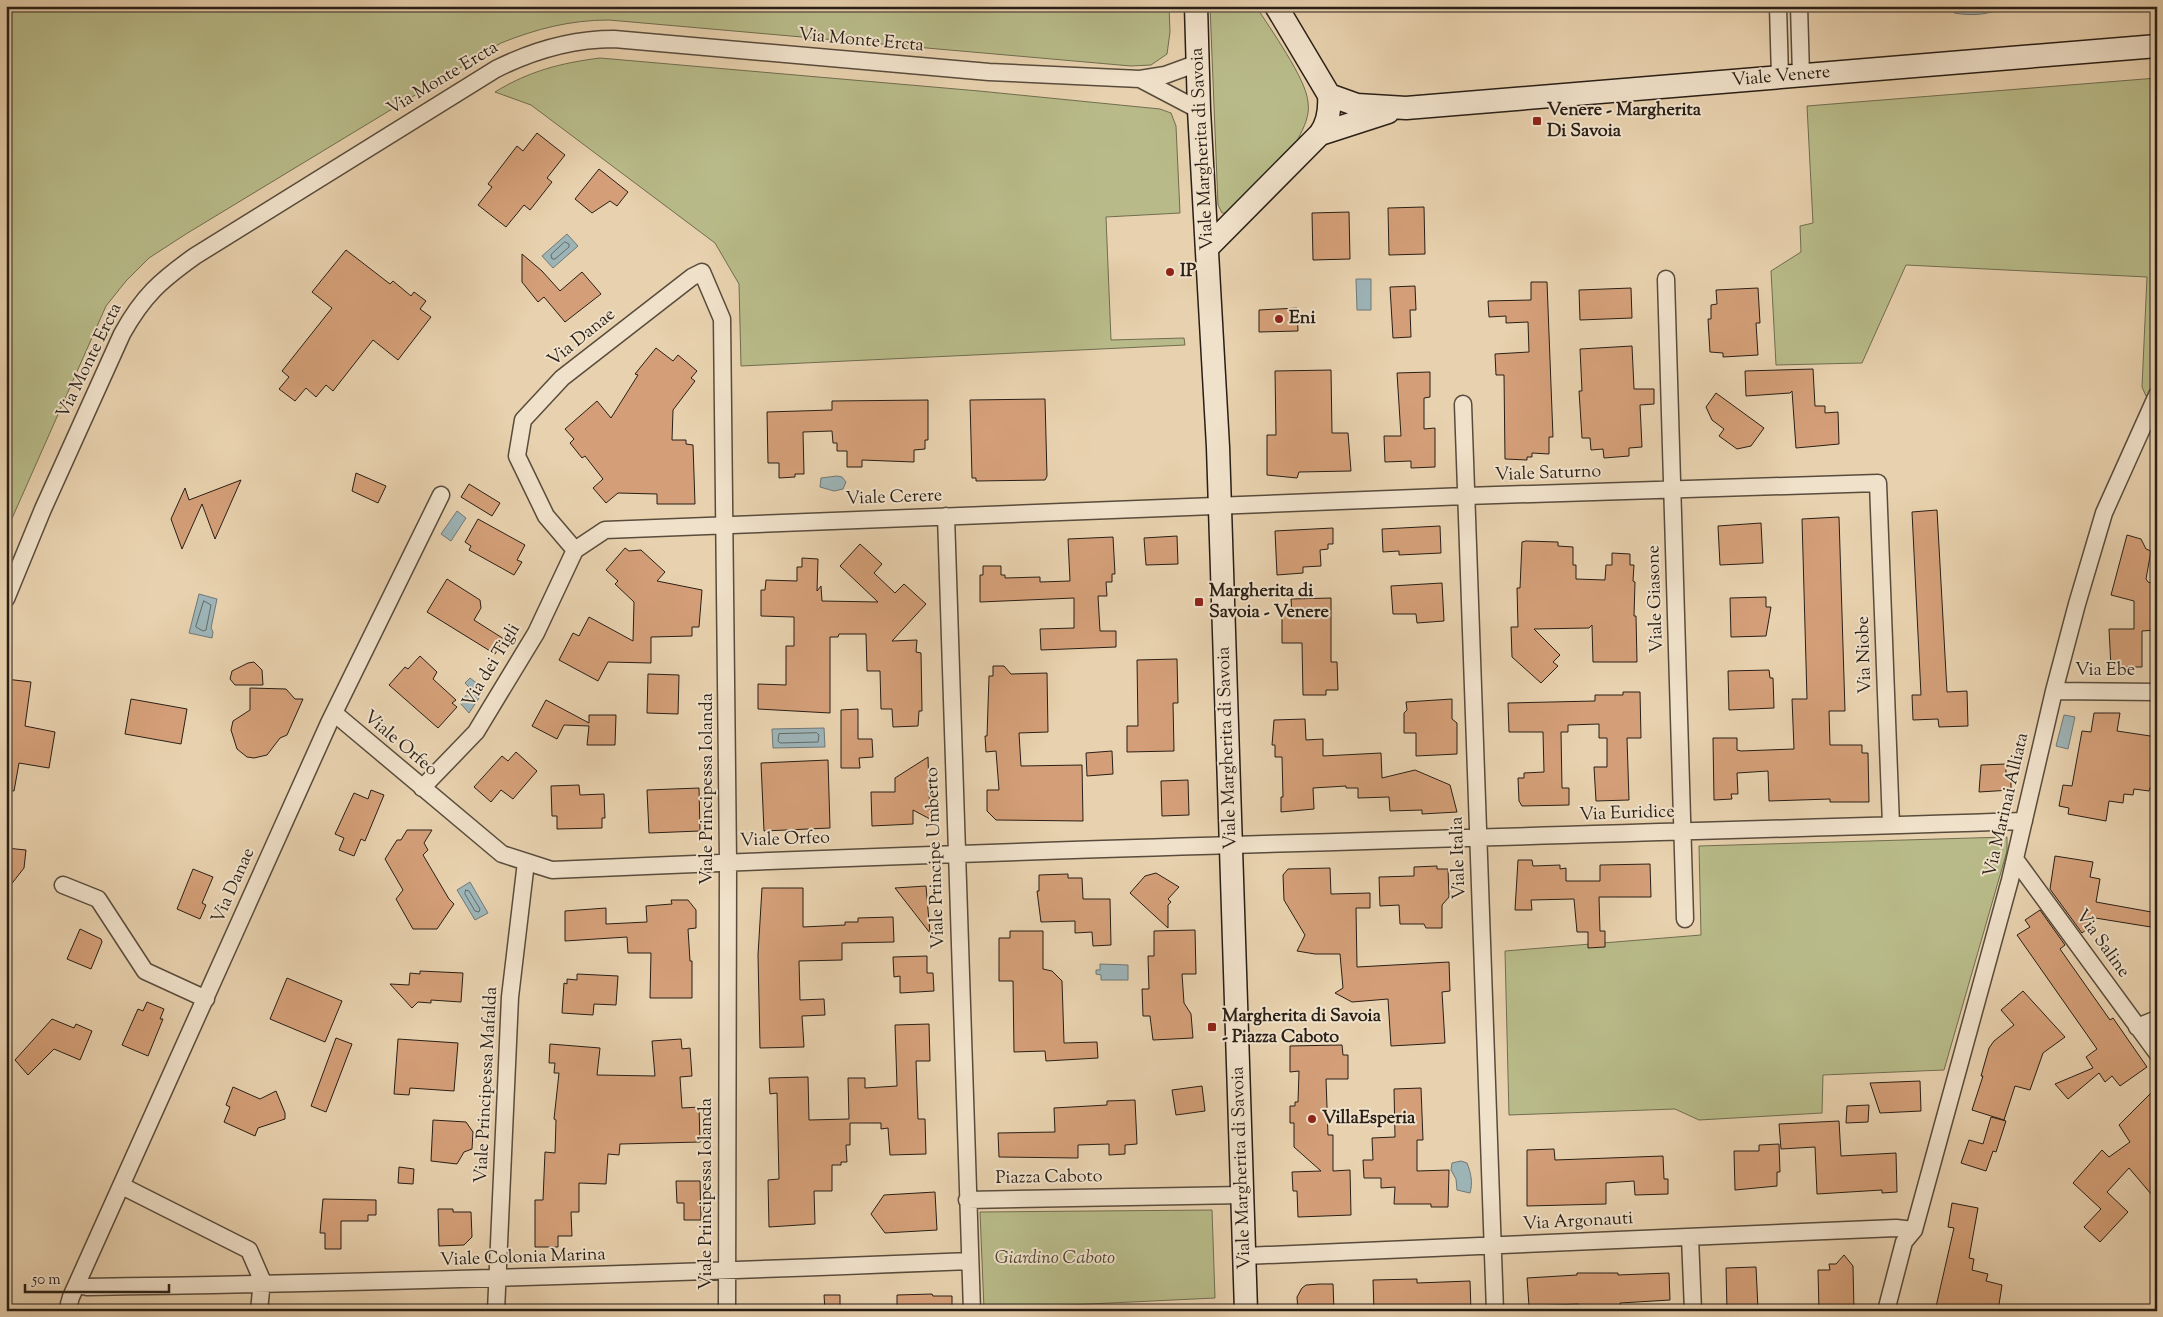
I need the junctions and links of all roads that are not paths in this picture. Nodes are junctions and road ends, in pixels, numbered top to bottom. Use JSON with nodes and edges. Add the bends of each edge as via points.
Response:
{"nodes":[{"id":1,"x":1196,"y":6,"type":"edge"},
{"id":2,"x":1276,"y":6,"type":"edge"},
{"id":3,"x":1778,"y":6,"type":"edge"},
{"id":4,"x":1799,"y":6,"type":"edge"},
{"id":5,"x":2157,"y":46,"type":"edge"},
{"id":6,"x":1198,"y":63,"type":"junction"},
{"id":7,"x":1790,"y":76,"type":"junction"},
{"id":8,"x":1140,"y":79,"type":"junction"},
{"id":9,"x":1329,"y":94,"type":"junction"},
{"id":10,"x":1406,"y":108,"type":"junction"},
{"id":11,"x":1199,"y":110,"type":"junction"},
{"id":12,"x":1320,"y":134,"type":"junction"},
{"id":13,"x":1205,"y":221,"type":"junction"},
{"id":14,"x":1227,"y":229,"type":"junction"},
{"id":15,"x":1208,"y":247,"type":"junction"},
{"id":16,"x":702,"y":272,"type":"joint"},
{"id":17,"x":1666,"y":279,"type":"dead end"},
{"id":18,"x":2157,"y":395,"type":"edge"},
{"id":19,"x":1463,"y":404,"type":"dead end"},
{"id":20,"x":1878,"y":483,"type":"joint"},
{"id":21,"x":1673,"y":490,"type":"junction"},
{"id":22,"x":441,"y":495,"type":"dead end"},
{"id":23,"x":1466,"y":496,"type":"junction"},
{"id":24,"x":1220,"y":507,"type":"junction"},
{"id":25,"x":946,"y":516,"type":"junction"},
{"id":26,"x":726,"y":524,"type":"junction"},
{"id":27,"x":576,"y":550,"type":"junction"},
{"id":28,"x":6,"y":599,"type":"edge"},
{"id":29,"x":2054,"y":691,"type":"junction"},
{"id":30,"x":2157,"y":692,"type":"edge"},
{"id":31,"x":334,"y":713,"type":"junction"},
{"id":32,"x":422,"y":788,"type":"junction"},
{"id":33,"x":2024,"y":821,"type":"junction"},
{"id":34,"x":1891,"y":826,"type":"junction"},
{"id":35,"x":1683,"y":832,"type":"junction"},
{"id":36,"x":1478,"y":839,"type":"junction"},
{"id":37,"x":1231,"y":844,"type":"junction"},
{"id":38,"x":956,"y":855,"type":"junction"},
{"id":39,"x":2015,"y":859,"type":"junction"},
{"id":40,"x":526,"y":862,"type":"junction"},
{"id":41,"x":728,"y":862,"type":"junction"},
{"id":42,"x":63,"y":885,"type":"dead end"},
{"id":43,"x":1685,"y":919,"type":"dead end"},
{"id":44,"x":206,"y":999,"type":"junction"},
{"id":45,"x":2157,"y":1019,"type":"edge"},
{"id":46,"x":2137,"y":1026,"type":"junction"},
{"id":47,"x":2157,"y":1053,"type":"edge"},
{"id":48,"x":122,"y":1186,"type":"junction"},
{"id":49,"x":1243,"y":1195,"type":"junction"},
{"id":50,"x":967,"y":1200,"type":"junction"},
{"id":51,"x":1914,"y":1230,"type":"junction"},
{"id":52,"x":1690,"y":1237,"type":"junction"},
{"id":53,"x":1493,"y":1246,"type":"junction"},
{"id":54,"x":1245,"y":1256,"type":"junction"},
{"id":55,"x":970,"y":1261,"type":"junction"},
{"id":56,"x":726,"y":1271,"type":"junction"},
{"id":57,"x":497,"y":1279,"type":"junction"},
{"id":58,"x":262,"y":1285,"type":"junction"},
{"id":59,"x":72,"y":1298,"type":"edge"},
{"id":60,"x":260,"y":1311,"type":"edge"},
{"id":61,"x":496,"y":1311,"type":"edge"},
{"id":62,"x":726,"y":1311,"type":"edge"},
{"id":63,"x":972,"y":1311,"type":"edge"},
{"id":64,"x":1246,"y":1311,"type":"edge"},
{"id":65,"x":1495,"y":1311,"type":"edge"},
{"id":66,"x":1693,"y":1311,"type":"edge"},
{"id":67,"x":1886,"y":1311,"type":"edge"}],
"edges":[{"from":1,"to":6,"type":"street","name":"Viale Margherita di Savoia"},
{"from":2,"to":9,"type":"street"},
{"from":3,"to":7,"type":"street"},
{"from":4,"to":7,"type":"street"},
{"from":5,"to":7,"type":"street","name":"Viale Venere"},
{"from":6,"to":8,"type":"street","via":[[1165,75]]},
{"from":6,"to":11,"type":"street","name":"Viale Margherita di Savoia"},
{"from":7,"to":10,"type":"street","name":"Viale Venere"},
{"from":8,"to":11,"type":"street"},
{"from":8,"to":28,"type":"street","name":"Via Monte Ercta","via":[[989,72],[614,39],[586,39],[515,60],[194,256],[156,286],[137,306],[43,509]]},
{"from":9,"to":10,"type":"street","via":[[1357,105]]},
{"from":9,"to":12,"type":"street","via":[[1327,122]]},
{"from":10,"to":12,"type":"street"},
{"from":11,"to":13,"type":"street","name":"Viale Margherita di Savoia"},
{"from":12,"to":14,"type":"street"},
{"from":13,"to":14,"type":"street","via":[[1216,231]]},
{"from":13,"to":15,"type":"street","name":"Viale Margherita di Savoia"},
{"from":14,"to":15,"type":"street"},
{"from":15,"to":24,"type":"street","name":"Viale Margherita di Savoia"},
{"from":16,"to":26,"type":"street","name":"Viale Principessa Iolanda","via":[[722,319]]},
{"from":16,"to":27,"type":"street","name":"Via Danae","via":[[562,378],[523,420],[517,456],[546,516]]},
{"from":17,"to":21,"type":"street","name":"Viale Giasone"},
{"from":18,"to":29,"type":"street","name":"Via Marinai Alliata","via":[[2104,514]]},
{"from":19,"to":23,"type":"street","name":"Viale Italia"},
{"from":20,"to":21,"type":"street","name":"Viale Saturno"},
{"from":20,"to":34,"type":"street","name":"Via Niobe"},
{"from":21,"to":23,"type":"street","name":"Viale Saturno"},
{"from":21,"to":35,"type":"street","name":"Viale Giasone"},
{"from":22,"to":31,"type":"street","name":"Via Danae"},
{"from":23,"to":24,"type":"street","name":"Viale Saturno"},
{"from":23,"to":36,"type":"street","name":"Viale Italia"},
{"from":24,"to":25,"type":"street","name":"Viale Cerere"},
{"from":24,"to":37,"type":"street","name":"Viale Margherita di Savoia"},
{"from":25,"to":26,"type":"street","name":"Viale Cerere"},
{"from":25,"to":38,"type":"street","name":"Viale Principe Umberto"},
{"from":26,"to":27,"type":"street","name":"Viale Cerere","via":[[604,530]]},
{"from":26,"to":41,"type":"street","name":"Viale Principessa Iolanda"},
{"from":27,"to":32,"type":"street","name":"Via dei Tigli","via":[[536,633],[476,732]]},
{"from":29,"to":30,"type":"street","name":"Via Ebe"},
{"from":29,"to":33,"type":"street","name":"Via Marinai Alliata"},
{"from":31,"to":32,"type":"street","name":"Viale Orfeo"},
{"from":31,"to":44,"type":"street","name":"Via Danae"},
{"from":32,"to":40,"type":"street","name":"Viale Orfeo","via":[[502,854]]},
{"from":33,"to":34,"type":"street","name":"Via Euridice"},
{"from":33,"to":39,"type":"street","name":"Via Marinai Alliata"},
{"from":34,"to":35,"type":"street","name":"Via Euridice"},
{"from":35,"to":36,"type":"street","name":"Via Euridice"},
{"from":35,"to":43,"type":"street","name":"Viale Giasone"},
{"from":36,"to":37,"type":"street","name":"Via Euridice"},
{"from":36,"to":53,"type":"street","name":"Viale Italia"},
{"from":37,"to":38,"type":"street","name":"Viale Orfeo"},
{"from":37,"to":49,"type":"street","name":"Viale Margherita di Savoia"},
{"from":38,"to":41,"type":"street","name":"Viale Orfeo"},
{"from":38,"to":50,"type":"street","name":"Viale Principe Umberto"},
{"from":39,"to":46,"type":"street","name":"Via Saline"},
{"from":39,"to":51,"type":"street","name":"Via Marinai Alliata"},
{"from":40,"to":41,"type":"street","name":"Viale Orfeo","via":[[552,870]]},
{"from":40,"to":57,"type":"street","name":"Viale Principessa Mafalda","via":[[510,998]]},
{"from":41,"to":56,"type":"street","name":"Viale Principessa Iolanda"},
{"from":42,"to":44,"type":"street","via":[[98,899],[145,971]]},
{"from":44,"to":48,"type":"street","name":"Via Danae"},
{"from":45,"to":46,"type":"street"},
{"from":46,"to":47,"type":"street","name":"Via Saline"},
{"from":48,"to":58,"type":"street","via":[[249,1250]]},
{"from":48,"to":59,"type":"street","name":"Via Danae"},
{"from":49,"to":50,"type":"street","name":"Piazza Caboto"},
{"from":49,"to":54,"type":"street","name":"Viale Margherita di Savoia"},
{"from":50,"to":55,"type":"street"},
{"from":51,"to":52,"type":"street","name":"Via Argonauti","via":[[1896,1228]]},
{"from":51,"to":67,"type":"street","name":"Via Marinai Alliata","via":[[1904,1242]]},
{"from":52,"to":53,"type":"street","name":"Via Argonauti"},
{"from":52,"to":66,"type":"street"},
{"from":53,"to":54,"type":"street","name":"Via Argonauti"},
{"from":53,"to":65,"type":"street","name":"Viale Italia"},
{"from":54,"to":64,"type":"street","name":"Viale Margherita di Savoia"},
{"from":55,"to":56,"type":"street","name":"Viale Colonia Marina"},
{"from":55,"to":63,"type":"street"},
{"from":56,"to":57,"type":"street","name":"Viale Colonia Marina"},
{"from":56,"to":62,"type":"street","name":"Viale Principessa Iolanda"},
{"from":57,"to":58,"type":"street","name":"Viale Colonia Marina"},
{"from":57,"to":61,"type":"street","name":"Viale Principessa Mafalda"},
{"from":58,"to":59,"type":"street","name":"Viale Colonia Marina","via":[[87,1287]]},
{"from":58,"to":60,"type":"street"}]}
